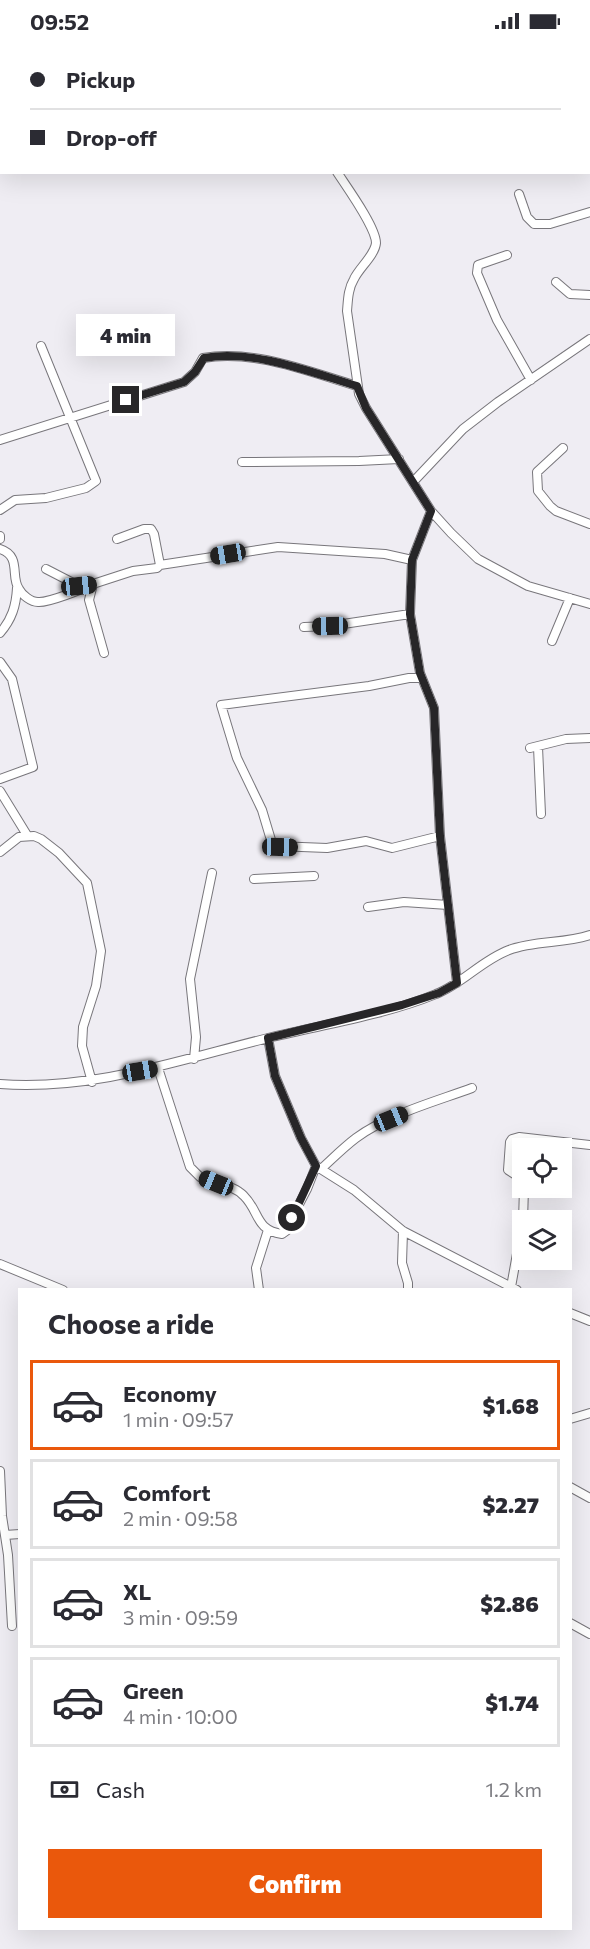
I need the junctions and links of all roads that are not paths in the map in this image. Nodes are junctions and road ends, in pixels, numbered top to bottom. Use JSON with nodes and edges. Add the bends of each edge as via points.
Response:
{"nodes":[{"id":1,"x":338,"y":174,"type":"edge"},
{"id":2,"x":519,"y":194,"type":"dead end"},
{"id":3,"x":590,"y":212,"type":"edge"},
{"id":4,"x":507,"y":255,"type":"dead end"},
{"id":5,"x":556,"y":282,"type":"dead end"},
{"id":6,"x":590,"y":295,"type":"edge"},
{"id":7,"x":590,"y":339,"type":"edge"},
{"id":8,"x":41,"y":346,"type":"dead end"},
{"id":9,"x":531,"y":380,"type":"junction"},
{"id":10,"x":357,"y":386,"type":"junction"},
{"id":11,"x":71,"y":419,"type":"junction"},
{"id":12,"x":0,"y":440,"type":"edge"},
{"id":13,"x":563,"y":448,"type":"dead end"},
{"id":14,"x":399,"y":459,"type":"junction"},
{"id":15,"x":242,"y":462,"type":"dead end"},
{"id":16,"x":413,"y":482,"type":"junction"},
{"id":17,"x":0,"y":510,"type":"edge"},
{"id":18,"x":431,"y":511,"type":"junction"},
{"id":19,"x":590,"y":524,"type":"edge"},
{"id":20,"x":117,"y":539,"type":"dead end"},
{"id":21,"x":0,"y":549,"type":"edge"},
{"id":22,"x":412,"y":560,"type":"junction"},
{"id":23,"x":160,"y":565,"type":"junction"},
{"id":24,"x":46,"y":569,"type":"dead end"},
{"id":25,"x":93,"y":584,"type":"junction"},
{"id":26,"x":17,"y":588,"type":"junction"},
{"id":27,"x":570,"y":598,"type":"junction"},
{"id":28,"x":590,"y":604,"type":"edge"},
{"id":29,"x":410,"y":614,"type":"junction"},
{"id":30,"x":304,"y":627,"type":"dead end"},
{"id":31,"x":0,"y":633,"type":"edge"},
{"id":32,"x":552,"y":641,"type":"dead end"},
{"id":33,"x":104,"y":653,"type":"dead end"},
{"id":34,"x":0,"y":662,"type":"edge"},
{"id":35,"x":421,"y":678,"type":"junction"},
{"id":36,"x":329,"y":694,"type":"dead end"},
{"id":37,"x":259,"y":698,"type":"dead end"},
{"id":38,"x":590,"y":738,"type":"edge"},
{"id":39,"x":0,"y":778,"type":"edge"},
{"id":40,"x":0,"y":791,"type":"edge"},
{"id":41,"x":541,"y":814,"type":"dead end"},
{"id":42,"x":27,"y":835,"type":"junction"},
{"id":43,"x":440,"y":836,"type":"junction"},
{"id":44,"x":0,"y":852,"type":"edge"},
{"id":45,"x":212,"y":873,"type":"dead end"},
{"id":46,"x":314,"y":876,"type":"dead end"},
{"id":47,"x":254,"y":879,"type":"dead end"},
{"id":48,"x":448,"y":905,"type":"junction"},
{"id":49,"x":368,"y":907,"type":"dead end"},
{"id":50,"x":590,"y":935,"type":"edge"},
{"id":51,"x":457,"y":983,"type":"junction"},
{"id":52,"x":268,"y":1038,"type":"junction"},
{"id":53,"x":194,"y":1059,"type":"junction"},
{"id":54,"x":158,"y":1068,"type":"junction"},
{"id":55,"x":92,"y":1082,"type":"junction"},
{"id":56,"x":0,"y":1084,"type":"edge"},
{"id":57,"x":472,"y":1088,"type":"dead end"},
{"id":58,"x":512,"y":1139,"type":"edge"},
{"id":59,"x":572,"y":1143,"type":"edge"},
{"id":60,"x":590,"y":1145,"type":"edge"},
{"id":61,"x":318,"y":1167,"type":"junction"},
{"id":62,"x":512,"y":1173,"type":"edge"},
{"id":63,"x":268,"y":1230,"type":"junction"},
{"id":64,"x":403,"y":1231,"type":"junction"},
{"id":65,"x":0,"y":1264,"type":"edge"},
{"id":66,"x":516,"y":1270,"type":"edge"},
{"id":67,"x":58,"y":1288,"type":"edge"},
{"id":68,"x":259,"y":1288,"type":"edge"},
{"id":69,"x":408,"y":1288,"type":"edge"},
{"id":70,"x":514,"y":1288,"type":"edge"},
{"id":71,"x":572,"y":1314,"type":"edge"},
{"id":72,"x":590,"y":1321,"type":"edge"},
{"id":73,"x":590,"y":1413,"type":"edge"},
{"id":74,"x":572,"y":1418,"type":"edge"},
{"id":75,"x":0,"y":1471,"type":"edge"},
{"id":76,"x":572,"y":1488,"type":"edge"},
{"id":77,"x":590,"y":1498,"type":"edge"},
{"id":78,"x":18,"y":1534,"type":"edge"},
{"id":79,"x":6,"y":1535,"type":"junction"},
{"id":80,"x":572,"y":1624,"type":"edge"},
{"id":81,"x":12,"y":1626,"type":"dead end"},
{"id":82,"x":590,"y":1634,"type":"edge"}],
"edges":[{"from":1,"to":10,"type":"street","via":[[372,230],[376,244],[353,279],[348,300]]},
{"from":2,"to":3,"type":"street","via":[[527,217],[534,224],[550,224]]},
{"from":4,"to":9,"type":"street","via":[[477,265],[477,273],[497,320]]},
{"from":5,"to":6,"type":"street","via":[[570,294]]},
{"from":7,"to":9,"type":"street"},
{"from":8,"to":11,"type":"street"},
{"from":9,"to":16,"type":"street","via":[[463,429]]},
{"from":10,"to":11,"type":"street","via":[[273,362],[214,356],[204,358],[184,382]]},
{"from":10,"to":14,"type":"street","via":[[366,408]]},
{"from":11,"to":12,"type":"street"},
{"from":11,"to":17,"type":"street","via":[[96,481],[86,488],[46,498],[15,500]]},
{"from":13,"to":19,"type":"street","via":[[537,472],[538,491],[556,511]]},
{"from":14,"to":15,"type":"street"},
{"from":14,"to":16,"type":"street"},
{"from":16,"to":18,"type":"street"},
{"from":18,"to":22,"type":"street"},
{"from":18,"to":27,"type":"street","via":[[478,559],[528,586]]},
{"from":20,"to":23,"type":"street","via":[[151,529]]},
{"from":21,"to":26,"type":"street","via":[[13,560]]},
{"from":22,"to":23,"type":"street","via":[[385,554],[278,547]]},
{"from":22,"to":29,"type":"street"},
{"from":23,"to":25,"type":"street"},
{"from":24,"to":25,"type":"street","via":[[79,586]]},
{"from":25,"to":26,"type":"street","via":[[39,602],[30,600]]},
{"from":25,"to":33,"type":"street","via":[[89,600]]},
{"from":26,"to":31,"type":"street","via":[[16,606]]},
{"from":27,"to":28,"type":"street"},
{"from":27,"to":32,"type":"street"},
{"from":29,"to":30,"type":"street"},
{"from":29,"to":35,"type":"street"},
{"from":34,"to":39,"type":"street","via":[[12,679],[33,767]]},
{"from":35,"to":43,"type":"street","via":[[434,708]]},
{"from":35,"to":43,"type":"street","via":[[221,705],[237,758],[276,846],[327,848],[366,841],[392,848]]},
{"from":36,"to":37,"type":"street","via":[[308,700]]},
{"from":38,"to":41,"type":"street","via":[[566,739],[534,748]]},
{"from":40,"to":42,"type":"street"},
{"from":42,"to":44,"type":"street"},
{"from":42,"to":55,"type":"street","via":[[48,844],[87,883],[101,951],[96,987],[83,1027],[82,1046]]},
{"from":43,"to":48,"type":"street"},
{"from":45,"to":53,"type":"street","via":[[190,979],[196,1037]]},
{"from":46,"to":47,"type":"street"},
{"from":48,"to":49,"type":"street","via":[[404,902]]},
{"from":48,"to":51,"type":"street"},
{"from":50,"to":51,"type":"street","via":[[520,946]]},
{"from":51,"to":52,"type":"street","via":[[402,1005]]},
{"from":52,"to":53,"type":"street"},
{"from":52,"to":61,"type":"street","via":[[275,1076]]},
{"from":53,"to":54,"type":"street"},
{"from":54,"to":55,"type":"street"},
{"from":54,"to":63,"type":"street","via":[[190,1167],[200,1177],[227,1185],[245,1196]]},
{"from":55,"to":56,"type":"street"},
{"from":57,"to":61,"type":"street","via":[[370,1130]]},
{"from":58,"to":62,"type":"street","via":[[508,1168]]},
{"from":59,"to":60,"type":"street"},
{"from":61,"to":63,"type":"street","via":[[289,1229],[282,1234]]},
{"from":61,"to":64,"type":"street","via":[[354,1190]]},
{"from":63,"to":68,"type":"street","via":[[256,1268]]},
{"from":64,"to":69,"type":"street","via":[[402,1263]]},
{"from":64,"to":70,"type":"street"},
{"from":65,"to":67,"type":"street"},
{"from":66,"to":70,"type":"street"},
{"from":71,"to":72,"type":"street"},
{"from":73,"to":74,"type":"street"},
{"from":75,"to":79,"type":"street"},
{"from":76,"to":77,"type":"street"},
{"from":78,"to":79,"type":"street"},
{"from":79,"to":81,"type":"street"},
{"from":80,"to":82,"type":"street"}]}
